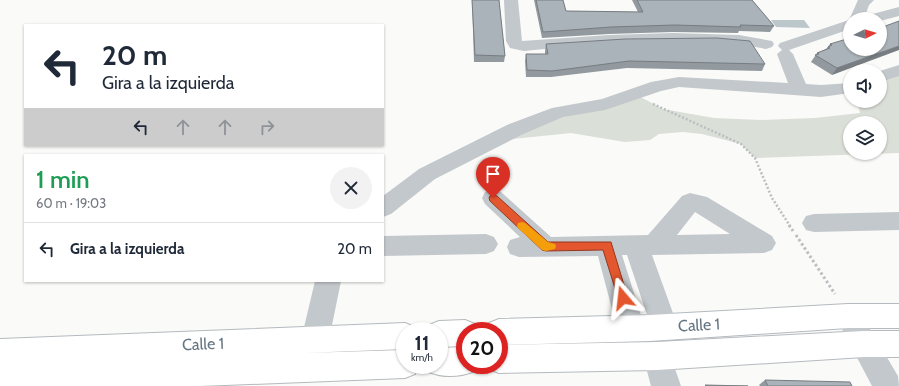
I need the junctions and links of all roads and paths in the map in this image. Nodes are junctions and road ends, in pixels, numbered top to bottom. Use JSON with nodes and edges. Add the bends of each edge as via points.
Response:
{"nodes":[{"id":1,"x":511,"y":0,"type":"edge"},
{"id":2,"x":867,"y":0,"type":"edge"},
{"id":3,"x":899,"y":11,"type":"edge"},
{"id":4,"x":859,"y":12,"type":"edge"},
{"id":5,"x":887,"y":14,"type":"edge"},
{"id":6,"x":843,"y":27,"type":"edge"},
{"id":7,"x":779,"y":50,"type":"junction"},
{"id":8,"x":899,"y":70,"type":"edge"},
{"id":9,"x":887,"y":75,"type":"edge"},
{"id":10,"x":843,"y":89,"type":"edge"},
{"id":11,"x":793,"y":90,"type":"junction"},
{"id":12,"x":662,"y":109,"type":"dead end"},
{"id":13,"x":755,"y":158,"type":"dead end"},
{"id":14,"x":493,"y":198,"type":"dead end"},
{"id":15,"x":384,"y":207,"type":"edge"},
{"id":16,"x":899,"y":221,"type":"edge"},
{"id":17,"x":814,"y":223,"type":"dead end"},
{"id":18,"x":486,"y":244,"type":"dead end"},
{"id":19,"x":607,"y":245,"type":"junction"},
{"id":20,"x":384,"y":246,"type":"edge"},
{"id":21,"x":519,"y":247,"type":"dead end"},
{"id":22,"x":546,"y":247,"type":"junction"},
{"id":23,"x":328,"y":282,"type":"edge"},
{"id":24,"x":848,"y":316,"type":"junction"},
{"id":25,"x":899,"y":316,"type":"edge"},
{"id":26,"x":664,"y":326,"type":"junction"},
{"id":27,"x":631,"y":328,"type":"junction"},
{"id":28,"x":508,"y":332,"type":"edge"},
{"id":29,"x":396,"y":336,"type":"edge"},
{"id":30,"x":315,"y":340,"type":"junction"},
{"id":31,"x":864,"y":344,"type":"junction"},
{"id":32,"x":899,"y":344,"type":"edge"},
{"id":33,"x":0,"y":353,"type":"edge"},
{"id":34,"x":657,"y":356,"type":"junction"},
{"id":35,"x":508,"y":360,"type":"edge"},
{"id":36,"x":396,"y":364,"type":"edge"},
{"id":37,"x":0,"y":379,"type":"edge"},
{"id":38,"x":666,"y":386,"type":"edge"},
{"id":39,"x":888,"y":386,"type":"edge"}],
"edges":[{"from":1,"to":7,"type":"street","via":[[516,45],[595,39],[742,39]]},
{"from":2,"to":4,"type":"street"},
{"from":3,"to":5,"type":"street"},
{"from":6,"to":7,"type":"street"},
{"from":7,"to":11,"type":"street"},
{"from":8,"to":9,"type":"street"},
{"from":10,"to":11,"type":"street"},
{"from":11,"to":15,"type":"street","via":[[667,83],[605,104],[559,112],[514,130],[427,174]]},
{"from":12,"to":13,"type":"path","via":[[741,144]]},
{"from":14,"to":22,"type":"street"},
{"from":16,"to":17,"type":"street"},
{"from":18,"to":20,"type":"street"},
{"from":19,"to":22,"type":"street"},
{"from":19,"to":26,"type":"street","via":[[645,245]]},
{"from":19,"to":27,"type":"street"},
{"from":21,"to":22,"type":"street"},
{"from":23,"to":30,"type":"street"},
{"from":24,"to":25,"type":"main road","name":"Calle 1"},
{"from":24,"to":26,"type":"main road","name":"Calle 1"},
{"from":24,"to":31,"type":"street"},
{"from":26,"to":27,"type":"main road","name":"Calle 1"},
{"from":27,"to":28,"type":"main road","name":"Calle 1"},
{"from":29,"to":30,"type":"main road","name":"Calle 1"},
{"from":30,"to":33,"type":"main road","name":"Calle 1"},
{"from":31,"to":32,"type":"main road","name":"Calle 1"},
{"from":31,"to":34,"type":"main road","name":"Calle 1"},
{"from":31,"to":39,"type":"street"},
{"from":34,"to":35,"type":"main road","name":"Calle 1"},
{"from":34,"to":38,"type":"street"},
{"from":36,"to":37,"type":"main road","name":"Calle 1"}]}
